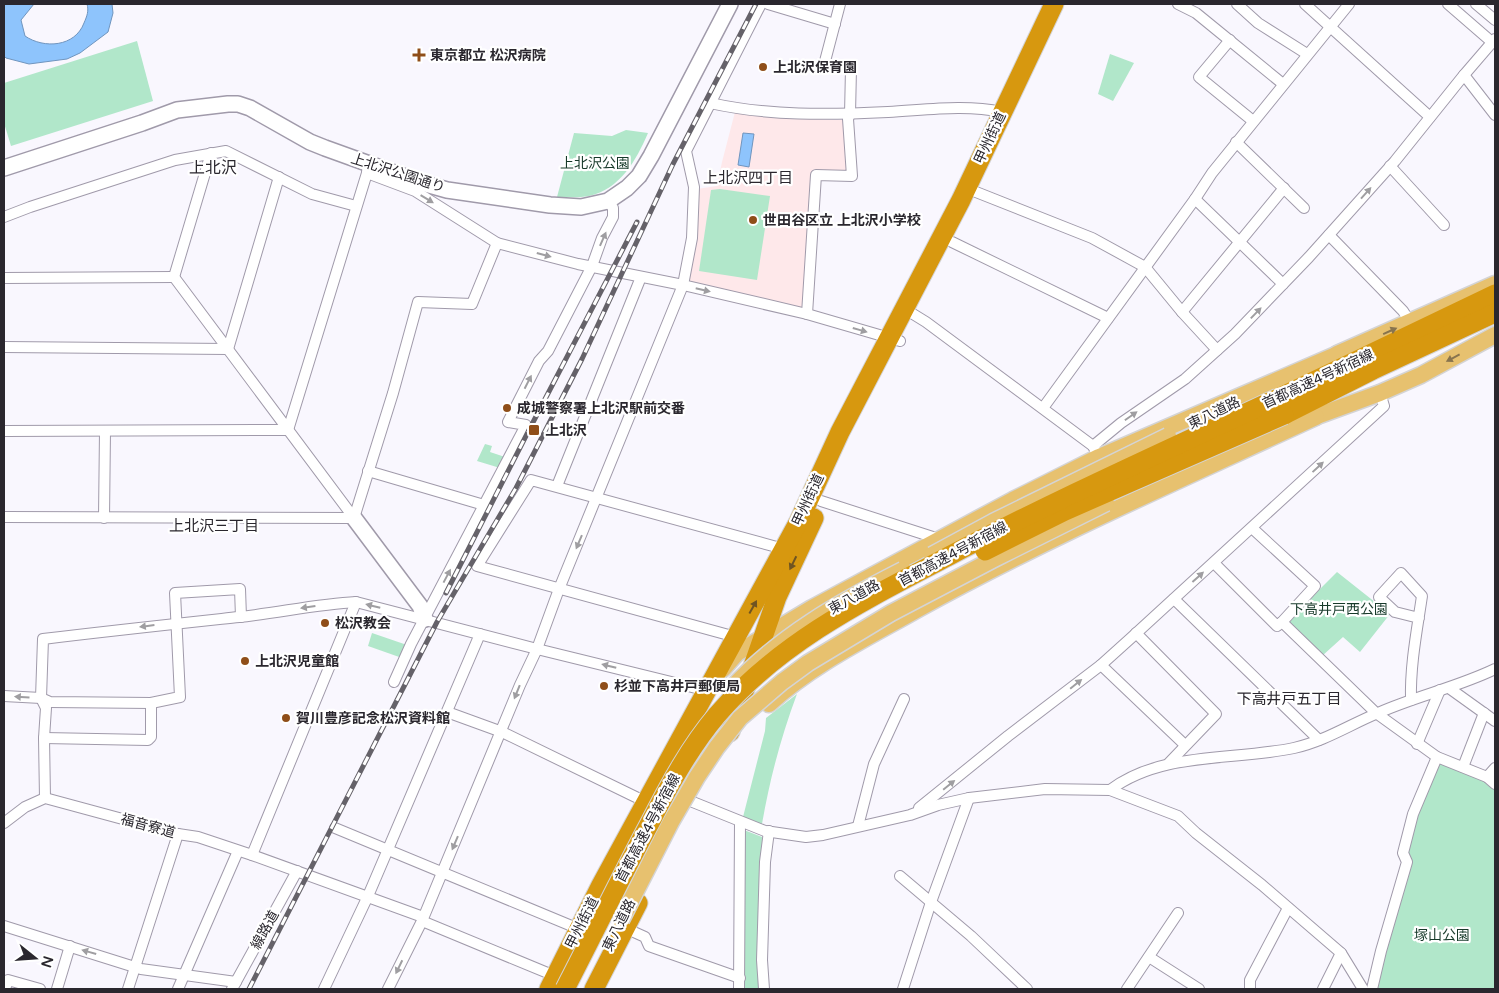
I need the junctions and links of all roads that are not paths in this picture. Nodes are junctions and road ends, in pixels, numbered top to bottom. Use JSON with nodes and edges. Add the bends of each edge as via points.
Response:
{"nodes":[{"id":1,"x":730,"y":4,"type":"edge"},
{"id":2,"x":761,"y":4,"type":"edge"},
{"id":3,"x":768,"y":4,"type":"edge"},
{"id":4,"x":840,"y":4,"type":"edge"},
{"id":5,"x":1054,"y":4,"type":"edge"},
{"id":6,"x":1066,"y":4,"type":"edge"},
{"id":7,"x":1178,"y":4,"type":"edge"},
{"id":8,"x":1237,"y":4,"type":"edge"},
{"id":9,"x":1305,"y":4,"type":"edge"},
{"id":10,"x":1349,"y":4,"type":"edge"},
{"id":11,"x":1448,"y":4,"type":"edge"},
{"id":12,"x":1476,"y":4,"type":"edge"},
{"id":13,"x":1495,"y":20,"type":"edge"},
{"id":14,"x":835,"y":24,"type":"junction"},
{"id":15,"x":1330,"y":26,"type":"junction"},
{"id":16,"x":1230,"y":40,"type":"junction"},
{"id":17,"x":1494,"y":41,"type":"edge"},
{"id":18,"x":1307,"y":54,"type":"junction"},
{"id":19,"x":1464,"y":75,"type":"junction"},
{"id":20,"x":1283,"y":84,"type":"junction"},
{"id":21,"x":710,"y":103,"type":"junction"},
{"id":22,"x":1002,"y":112,"type":"junction"},
{"id":23,"x":850,"y":114,"type":"junction"},
{"id":24,"x":1495,"y":115,"type":"edge"},
{"id":25,"x":1430,"y":117,"type":"junction"},
{"id":26,"x":1253,"y":121,"type":"junction"},
{"id":27,"x":1236,"y":142,"type":"junction"},
{"id":28,"x":211,"y":153,"type":"junction"},
{"id":29,"x":1390,"y":166,"type":"junction"},
{"id":30,"x":368,"y":167,"type":"junction"},
{"id":31,"x":4,"y":168,"type":"edge"},
{"id":32,"x":279,"y":178,"type":"junction"},
{"id":33,"x":1284,"y":188,"type":"junction"},
{"id":34,"x":976,"y":192,"type":"junction"},
{"id":35,"x":1195,"y":199,"type":"junction"},
{"id":36,"x":608,"y":201,"type":"junction"},
{"id":37,"x":356,"y":206,"type":"junction"},
{"id":38,"x":1304,"y":208,"type":"dead end"},
{"id":39,"x":4,"y":217,"type":"edge"},
{"id":40,"x":1444,"y":225,"type":"dead end"},
{"id":41,"x":1329,"y":235,"type":"junction"},
{"id":42,"x":1240,"y":241,"type":"junction"},
{"id":43,"x":952,"y":242,"type":"junction"},
{"id":44,"x":497,"y":243,"type":"junction"},
{"id":45,"x":592,"y":266,"type":"junction"},
{"id":46,"x":1145,"y":267,"type":"junction"},
{"id":47,"x":174,"y":277,"type":"junction"},
{"id":48,"x":641,"y":277,"type":"junction"},
{"id":49,"x":4,"y":278,"type":"edge"},
{"id":50,"x":1283,"y":284,"type":"junction"},
{"id":51,"x":1495,"y":284,"type":"edge"},
{"id":52,"x":683,"y":285,"type":"junction"},
{"id":53,"x":1495,"y":294,"type":"edge"},
{"id":54,"x":1495,"y":305,"type":"edge"},
{"id":55,"x":1182,"y":312,"type":"junction"},
{"id":56,"x":1495,"y":313,"type":"edge"},
{"id":57,"x":807,"y":314,"type":"junction"},
{"id":58,"x":913,"y":314,"type":"junction"},
{"id":59,"x":1108,"y":318,"type":"junction"},
{"id":60,"x":1410,"y":322,"type":"junction"},
{"id":61,"x":1495,"y":323,"type":"edge"},
{"id":62,"x":1495,"y":334,"type":"edge"},
{"id":63,"x":894,"y":339,"type":"junction"},
{"id":64,"x":4,"y":347,"type":"edge"},
{"id":65,"x":228,"y":349,"type":"junction"},
{"id":66,"x":1217,"y":350,"type":"junction"},
{"id":67,"x":1345,"y":351,"type":"junction"},
{"id":68,"x":1380,"y":393,"type":"junction"},
{"id":69,"x":1281,"y":406,"type":"junction"},
{"id":70,"x":1043,"y":408,"type":"junction"},
{"id":71,"x":1316,"y":417,"type":"junction"},
{"id":72,"x":288,"y":430,"type":"junction"},
{"id":73,"x":105,"y":431,"type":"junction"},
{"id":74,"x":4,"y":432,"type":"edge"},
{"id":75,"x":1096,"y":452,"type":"junction"},
{"id":76,"x":368,"y":471,"type":"junction"},
{"id":77,"x":557,"y":486,"type":"junction"},
{"id":78,"x":598,"y":497,"type":"junction"},
{"id":79,"x":822,"y":502,"type":"junction"},
{"id":80,"x":484,"y":505,"type":"junction"},
{"id":81,"x":4,"y":517,"type":"edge"},
{"id":82,"x":104,"y":518,"type":"junction"},
{"id":83,"x":354,"y":518,"type":"junction"},
{"id":84,"x":1252,"y":528,"type":"junction"},
{"id":85,"x":960,"y":530,"type":"junction"},
{"id":86,"x":939,"y":539,"type":"junction"},
{"id":87,"x":784,"y":549,"type":"junction"},
{"id":88,"x":1214,"y":563,"type":"junction"},
{"id":89,"x":982,"y":574,"type":"junction"},
{"id":90,"x":559,"y":589,"type":"junction"},
{"id":91,"x":777,"y":597,"type":"junction"},
{"id":92,"x":1174,"y":599,"type":"junction"},
{"id":93,"x":356,"y":602,"type":"junction"},
{"id":94,"x":241,"y":617,"type":"junction"},
{"id":95,"x":796,"y":618,"type":"junction"},
{"id":96,"x":1419,"y":618,"type":"junction"},
{"id":97,"x":425,"y":619,"type":"junction"},
{"id":98,"x":1282,"y":622,"type":"junction"},
{"id":99,"x":177,"y":623,"type":"junction"},
{"id":100,"x":480,"y":634,"type":"junction"},
{"id":101,"x":1136,"y":634,"type":"junction"},
{"id":102,"x":736,"y":637,"type":"junction"},
{"id":103,"x":761,"y":639,"type":"junction"},
{"id":104,"x":537,"y":649,"type":"junction"},
{"id":105,"x":1101,"y":665,"type":"junction"},
{"id":106,"x":1495,"y":669,"type":"edge"},
{"id":107,"x":394,"y":682,"type":"dead end"},
{"id":108,"x":710,"y":686,"type":"junction"},
{"id":109,"x":1445,"y":689,"type":"junction"},
{"id":110,"x":4,"y":696,"type":"edge"},
{"id":111,"x":40,"y":698,"type":"junction"},
{"id":112,"x":904,"y":699,"type":"dead end"},
{"id":113,"x":1411,"y":700,"type":"junction"},
{"id":114,"x":151,"y":702,"type":"junction"},
{"id":115,"x":447,"y":712,"type":"junction"},
{"id":116,"x":1376,"y":713,"type":"junction"},
{"id":117,"x":1484,"y":713,"type":"junction"},
{"id":118,"x":1495,"y":721,"type":"edge"},
{"id":119,"x":502,"y":732,"type":"junction"},
{"id":120,"x":44,"y":738,"type":"junction"},
{"id":121,"x":1319,"y":740,"type":"junction"},
{"id":122,"x":726,"y":742,"type":"junction"},
{"id":123,"x":1417,"y":744,"type":"junction"},
{"id":124,"x":1185,"y":745,"type":"junction"},
{"id":125,"x":1437,"y":757,"type":"junction"},
{"id":126,"x":1169,"y":764,"type":"junction"},
{"id":127,"x":1463,"y":767,"type":"junction"},
{"id":128,"x":1495,"y":768,"type":"edge"},
{"id":129,"x":1491,"y":780,"type":"edge"},
{"id":130,"x":1110,"y":790,"type":"junction"},
{"id":131,"x":651,"y":794,"type":"junction"},
{"id":132,"x":45,"y":798,"type":"junction"},
{"id":133,"x":969,"y":798,"type":"junction"},
{"id":134,"x":689,"y":801,"type":"junction"},
{"id":135,"x":910,"y":815,"type":"junction"},
{"id":136,"x":740,"y":822,"type":"junction"},
{"id":137,"x":4,"y":823,"type":"edge"},
{"id":138,"x":858,"y":826,"type":"junction"},
{"id":139,"x":336,"y":828,"type":"dead end"},
{"id":140,"x":769,"y":831,"type":"junction"},
{"id":141,"x":178,"y":834,"type":"junction"},
{"id":142,"x":388,"y":850,"type":"junction"},
{"id":143,"x":238,"y":851,"type":"junction"},
{"id":144,"x":252,"y":855,"type":"junction"},
{"id":145,"x":297,"y":870,"type":"junction"},
{"id":146,"x":442,"y":872,"type":"junction"},
{"id":147,"x":900,"y":876,"type":"dead end"},
{"id":148,"x":368,"y":896,"type":"junction"},
{"id":149,"x":931,"y":902,"type":"junction"},
{"id":150,"x":1288,"y":908,"type":"junction"},
{"id":151,"x":1178,"y":913,"type":"dead end"},
{"id":152,"x":423,"y":919,"type":"junction"},
{"id":153,"x":623,"y":924,"type":"junction"},
{"id":154,"x":4,"y":926,"type":"edge"},
{"id":155,"x":579,"y":929,"type":"junction"},
{"id":156,"x":70,"y":946,"type":"junction"},
{"id":157,"x":1341,"y":952,"type":"junction"},
{"id":158,"x":1149,"y":957,"type":"junction"},
{"id":159,"x":135,"y":966,"type":"junction"},
{"id":160,"x":185,"y":975,"type":"junction"},
{"id":161,"x":740,"y":978,"type":"junction"},
{"id":162,"x":234,"y":986,"type":"edge"},
{"id":163,"x":556,"y":986,"type":"edge"},
{"id":164,"x":6,"y":989,"type":"edge"},
{"id":165,"x":40,"y":989,"type":"edge"},
{"id":166,"x":57,"y":989,"type":"edge"},
{"id":167,"x":128,"y":989,"type":"edge"},
{"id":168,"x":178,"y":989,"type":"edge"},
{"id":169,"x":324,"y":989,"type":"edge"},
{"id":170,"x":388,"y":989,"type":"edge"},
{"id":171,"x":578,"y":989,"type":"edge"},
{"id":172,"x":588,"y":989,"type":"edge"},
{"id":173,"x":594,"y":989,"type":"edge"},
{"id":174,"x":739,"y":989,"type":"edge"},
{"id":175,"x":764,"y":989,"type":"edge"},
{"id":176,"x":903,"y":989,"type":"edge"},
{"id":177,"x":1027,"y":989,"type":"edge"},
{"id":178,"x":1127,"y":989,"type":"edge"},
{"id":179,"x":1199,"y":989,"type":"edge"},
{"id":180,"x":1250,"y":989,"type":"edge"},
{"id":181,"x":1323,"y":989,"type":"edge"},
{"id":182,"x":1362,"y":989,"type":"edge"},
{"id":183,"x":1372,"y":989,"type":"edge"}],
"edges":[{"from":1,"to":36,"type":"street","name":"上北沢公園通り","via":[[651,156],[633,182]]},
{"from":2,"to":21,"type":"street"},
{"from":3,"to":14,"type":"street"},
{"from":4,"to":14,"type":"street"},
{"from":5,"to":22,"type":"highway","name":"甲州街道"},
{"from":6,"to":34,"type":"highway","name":"甲州街道"},
{"from":7,"to":16,"type":"street","via":[[1196,13]]},
{"from":8,"to":18,"type":"street","via":[[1258,23]]},
{"from":9,"to":15,"type":"street"},
{"from":10,"to":15,"type":"street"},
{"from":11,"to":17,"type":"street"},
{"from":12,"to":13,"type":"street"},
{"from":14,"to":23,"type":"street","via":[[824,65],[850,69]]},
{"from":15,"to":18,"type":"street"},
{"from":15,"to":25,"type":"street"},
{"from":16,"to":20,"type":"street"},
{"from":16,"to":26,"type":"street","via":[[1199,77]]},
{"from":17,"to":19,"type":"street"},
{"from":18,"to":20,"type":"street"},
{"from":19,"to":24,"type":"street"},
{"from":19,"to":25,"type":"street"},
{"from":20,"to":26,"type":"street"},
{"from":21,"to":23,"type":"street","via":[[766,113]]},
{"from":21,"to":52,"type":"street","via":[[686,151],[694,187],[692,238]]},
{"from":22,"to":23,"type":"street","via":[[977,107]]},
{"from":22,"to":63,"type":"highway","name":"甲州街道"},
{"from":23,"to":57,"type":"street","via":[[852,176],[816,175]]},
{"from":25,"to":29,"type":"street"},
{"from":26,"to":27,"type":"street"},
{"from":27,"to":33,"type":"street"},
{"from":27,"to":35,"type":"street"},
{"from":28,"to":32,"type":"street","via":[[226,151]]},
{"from":28,"to":39,"type":"street","via":[[175,160]]},
{"from":28,"to":47,"type":"street"},
{"from":29,"to":40,"type":"street"},
{"from":41,"to":29,"type":"street","one_way":true},
{"from":30,"to":31,"type":"street","name":"上北沢公園通り","via":[[310,142],[250,108],[228,104],[177,110]]},
{"from":30,"to":36,"type":"street","name":"上北沢公園通り","via":[[447,190],[581,207]]},
{"from":30,"to":37,"type":"street"},
{"from":30,"to":44,"type":"street","one_way":true,"via":[[415,191]]},
{"from":32,"to":37,"type":"street","via":[[312,194]]},
{"from":32,"to":65,"type":"street"},
{"from":33,"to":38,"type":"street"},
{"from":33,"to":42,"type":"street"},
{"from":34,"to":43,"type":"highway","name":"甲州街道"},
{"from":34,"to":46,"type":"street","via":[[1092,238]]},
{"from":35,"to":42,"type":"street"},
{"from":35,"to":46,"type":"street"},
{"from":45,"to":36,"type":"street","one_way":true,"via":[[613,217],[613,208]]},
{"from":37,"to":72,"type":"street"},
{"from":41,"to":50,"type":"street"},
{"from":41,"to":60,"type":"street"},
{"from":42,"to":50,"type":"street"},
{"from":42,"to":55,"type":"street"},
{"from":43,"to":58,"type":"highway","name":"甲州街道"},
{"from":43,"to":59,"type":"street"},
{"from":44,"to":45,"type":"street","one_way":true},
{"from":44,"to":76,"type":"street","via":[[472,304],[418,302]]},
{"from":45,"to":48,"type":"street"},
{"from":80,"to":45,"type":"street","one_way":true,"via":[[526,425],[508,422]]},
{"from":46,"to":55,"type":"street"},
{"from":46,"to":59,"type":"street"},
{"from":47,"to":49,"type":"street"},
{"from":47,"to":65,"type":"street"},
{"from":48,"to":52,"type":"street"},
{"from":48,"to":77,"type":"street"},
{"from":66,"to":50,"type":"street","one_way":true},
{"from":51,"to":60,"type":"main road","name":"東八道路"},
{"from":52,"to":57,"type":"street","one_way":true},
{"from":52,"to":78,"type":"street"},
{"from":53,"to":69,"type":"highway","name":"首都高速4号新宿線"},
{"from":54,"to":69,"type":"highway","via":[[1372,360]]},
{"from":55,"to":66,"type":"street"},
{"from":56,"to":69,"type":"highway","via":[[1381,366]]},
{"from":57,"to":63,"type":"street","one_way":true},
{"from":58,"to":63,"type":"highway","name":"甲州街道"},
{"from":58,"to":70,"type":"street"},
{"from":59,"to":70,"type":"street"},
{"from":67,"to":60,"type":"main road","name":"東八道路","one_way":true},
{"from":61,"to":69,"type":"highway","name":"首都高速4号新宿線","via":[[1398,368]]},
{"from":62,"to":68,"type":"main road","name":"東八道路","one_way":true},
{"from":63,"to":79,"type":"highway","name":"甲州街道"},
{"from":63,"to":87,"type":"highway","name":"甲州街道","via":[[840,432]]},
{"from":64,"to":65,"type":"street"},
{"from":65,"to":72,"type":"street"},
{"from":75,"to":66,"type":"street","one_way":true,"via":[[1121,423],[1185,379]]},
{"from":67,"to":75,"type":"main road"},
{"from":67,"to":163,"type":"main road","name":"東八道路","bridge":true,"via":[[993,522],[813,620],[761,658],[701,722],[668,775]]},
{"from":68,"to":71,"type":"main road","name":"東八道路"},
{"from":84,"to":68,"type":"street","one_way":true,"via":[[1384,406]]},
{"from":69,"to":163,"type":"highway","name":"首都高速4号新宿線","bridge":true,"via":[[1058,500],[852,608],[784,651],[716,716],[682,763]]},
{"from":69,"to":171,"type":"highway","name":"首都高速4号新宿線","bridge":true,"via":[[929,580],[791,661],[744,704],[710,744],[672,807]]},
{"from":70,"to":75,"type":"street"},
{"from":71,"to":89,"type":"main road","via":[[1076,527]]},
{"from":71,"to":153,"type":"main road","name":"東八道路","bridge":true,"via":[[1174,472],[1080,515],[891,613],[782,682],[740,718],[702,770],[671,822]]},
{"from":72,"to":73,"type":"street"},
{"from":72,"to":83,"type":"street"},
{"from":73,"to":74,"type":"street"},
{"from":73,"to":82,"type":"street"},
{"from":75,"to":85,"type":"main road"},
{"from":76,"to":80,"type":"street"},
{"from":76,"to":83,"type":"street"},
{"from":77,"to":78,"type":"street"},
{"from":77,"to":90,"type":"street","via":[[531,480],[477,566]]},
{"from":78,"to":87,"type":"street"},
{"from":78,"to":90,"type":"street","one_way":true},
{"from":79,"to":86,"type":"street"},
{"from":79,"to":91,"type":"highway","name":"甲州街道","one_way":true},
{"from":97,"to":80,"type":"street","one_way":true},
{"from":81,"to":82,"type":"street"},
{"from":82,"to":83,"type":"street"},
{"from":83,"to":97,"type":"street","via":[[420,606]]},
{"from":84,"to":88,"type":"street"},
{"from":84,"to":98,"type":"street","via":[[1315,586]]},
{"from":85,"to":86,"type":"main road"},
{"from":85,"to":89,"type":"main road"},
{"from":86,"to":95,"type":"main road"},
{"from":102,"to":87,"type":"highway","name":"甲州街道","one_way":true},
{"from":92,"to":88,"type":"street","one_way":true},
{"from":88,"to":98,"type":"street","via":[[1277,626]]},
{"from":89,"to":122,"type":"main road","via":[[825,661],[777,696]]},
{"from":90,"to":102,"type":"street"},
{"from":90,"to":104,"type":"street"},
{"from":91,"to":95,"type":"main road"},
{"from":91,"to":103,"type":"highway","name":"甲州街道"},
{"from":92,"to":101,"type":"street"},
{"from":92,"to":121,"type":"street"},
{"from":93,"to":94,"type":"street","one_way":true},
{"from":97,"to":93,"type":"street","one_way":true},
{"from":93,"to":144,"type":"street"},
{"from":94,"to":99,"type":"street"},
{"from":94,"to":99,"type":"street","via":[[240,589],[175,593]]},
{"from":95,"to":103,"type":"main road"},
{"from":96,"to":96,"type":"street","via":[[1422,596],[1401,573],[1380,597],[1395,612]]},
{"from":96,"to":113,"type":"street"},
{"from":97,"to":100,"type":"street"},
{"from":97,"to":107,"type":"street"},
{"from":98,"to":116,"type":"street"},
{"from":99,"to":111,"type":"street","one_way":true,"via":[[43,639]]},
{"from":99,"to":114,"type":"street","via":[[180,697]]},
{"from":100,"to":104,"type":"street"},
{"from":100,"to":115,"type":"street"},
{"from":101,"to":105,"type":"street"},
{"from":101,"to":124,"type":"street","via":[[1216,714]]},
{"from":102,"to":108,"type":"highway","name":"甲州街道"},
{"from":103,"to":108,"type":"main road","via":[[738,653]]},
{"from":103,"to":122,"type":"highway","name":"甲州街道"},
{"from":108,"to":104,"type":"street","one_way":true},
{"from":104,"to":119,"type":"street","one_way":true},
{"from":105,"to":124,"type":"street"},
{"from":135,"to":105,"type":"street","one_way":true},
{"from":106,"to":109,"type":"street"},
{"from":108,"to":131,"type":"highway","name":"甲州街道"},
{"from":109,"to":113,"type":"street"},
{"from":109,"to":117,"type":"street"},
{"from":109,"to":123,"type":"street"},
{"from":111,"to":110,"type":"street","one_way":true},
{"from":111,"to":114,"type":"street","via":[[50,702]]},
{"from":111,"to":120,"type":"street","via":[[46,706]]},
{"from":112,"to":138,"type":"street","via":[[871,772]]},
{"from":113,"to":116,"type":"street"},
{"from":114,"to":120,"type":"street","via":[[151,737],[148,740]]},
{"from":115,"to":119,"type":"street"},
{"from":115,"to":142,"type":"street"},
{"from":116,"to":121,"type":"street"},
{"from":116,"to":123,"type":"street"},
{"from":117,"to":118,"type":"street"},
{"from":117,"to":127,"type":"street"},
{"from":119,"to":131,"type":"street"},
{"from":119,"to":146,"type":"street","one_way":true},
{"from":120,"to":132,"type":"street"},
{"from":121,"to":126,"type":"street","via":[[1292,748]]},
{"from":122,"to":134,"type":"highway","name":"甲州街道"},
{"from":123,"to":125,"type":"street"},
{"from":124,"to":126,"type":"street"},
{"from":125,"to":127,"type":"street"},
{"from":125,"to":183,"type":"street","via":[[1413,814],[1403,852],[1407,862]]},
{"from":126,"to":130,"type":"street","via":[[1120,782]]},
{"from":127,"to":129,"type":"street"},
{"from":128,"to":129,"type":"street"},
{"from":130,"to":133,"type":"street","via":[[1045,790]]},
{"from":130,"to":150,"type":"street","via":[[1178,816]]},
{"from":131,"to":134,"type":"street"},
{"from":131,"to":155,"type":"highway","name":"甲州街道"},
{"from":132,"to":137,"type":"street","via":[[25,807]]},
{"from":132,"to":141,"type":"street","name":"福音寮道"},
{"from":133,"to":135,"type":"street"},
{"from":133,"to":149,"type":"street"},
{"from":134,"to":136,"type":"street"},
{"from":134,"to":153,"type":"highway","name":"甲州街道"},
{"from":135,"to":138,"type":"street"},
{"from":136,"to":140,"type":"street"},
{"from":136,"to":161,"type":"street"},
{"from":138,"to":140,"type":"street","via":[[806,837]]},
{"from":139,"to":142,"type":"street"},
{"from":140,"to":175,"type":"street","via":[[765,862]]},
{"from":141,"to":143,"type":"street","name":"福音寮道","via":[[198,837]]},
{"from":141,"to":159,"type":"street"},
{"from":142,"to":146,"type":"street"},
{"from":142,"to":148,"type":"street"},
{"from":143,"to":144,"type":"street","name":"福音寮道"},
{"from":143,"to":160,"type":"street"},
{"from":144,"to":145,"type":"street","name":"福音寮道"},
{"from":145,"to":148,"type":"street","name":"福音寮道"},
{"from":145,"to":162,"type":"street","name":"線路道"},
{"from":146,"to":152,"type":"street"},
{"from":146,"to":155,"type":"street"},
{"from":147,"to":149,"type":"street"},
{"from":148,"to":152,"type":"street","name":"福音寮道"},
{"from":148,"to":169,"type":"street"},
{"from":149,"to":176,"type":"street"},
{"from":149,"to":177,"type":"street"},
{"from":150,"to":157,"type":"street"},
{"from":150,"to":180,"type":"street","via":[[1250,980]]},
{"from":151,"to":158,"type":"street"},
{"from":152,"to":163,"type":"street","name":"福音寮道"},
{"from":152,"to":170,"type":"street","one_way":true},
{"from":153,"to":161,"type":"street","via":[[645,937],[649,946]]},
{"from":153,"to":172,"type":"main road","name":"東八道路"},
{"from":153,"to":173,"type":"highway","name":"甲州街道"},
{"from":154,"to":156,"type":"street"},
{"from":155,"to":163,"type":"highway","name":"甲州街道"},
{"from":159,"to":156,"type":"street","one_way":true},
{"from":156,"to":166,"type":"street"},
{"from":157,"to":181,"type":"street"},
{"from":157,"to":182,"type":"street"},
{"from":158,"to":178,"type":"street"},
{"from":158,"to":179,"type":"street"},
{"from":159,"to":160,"type":"street"},
{"from":159,"to":167,"type":"street"},
{"from":160,"to":162,"type":"street"},
{"from":160,"to":168,"type":"street"},
{"from":161,"to":174,"type":"street"},
{"from":164,"to":165,"type":"street","via":[[8,980]]}]}
